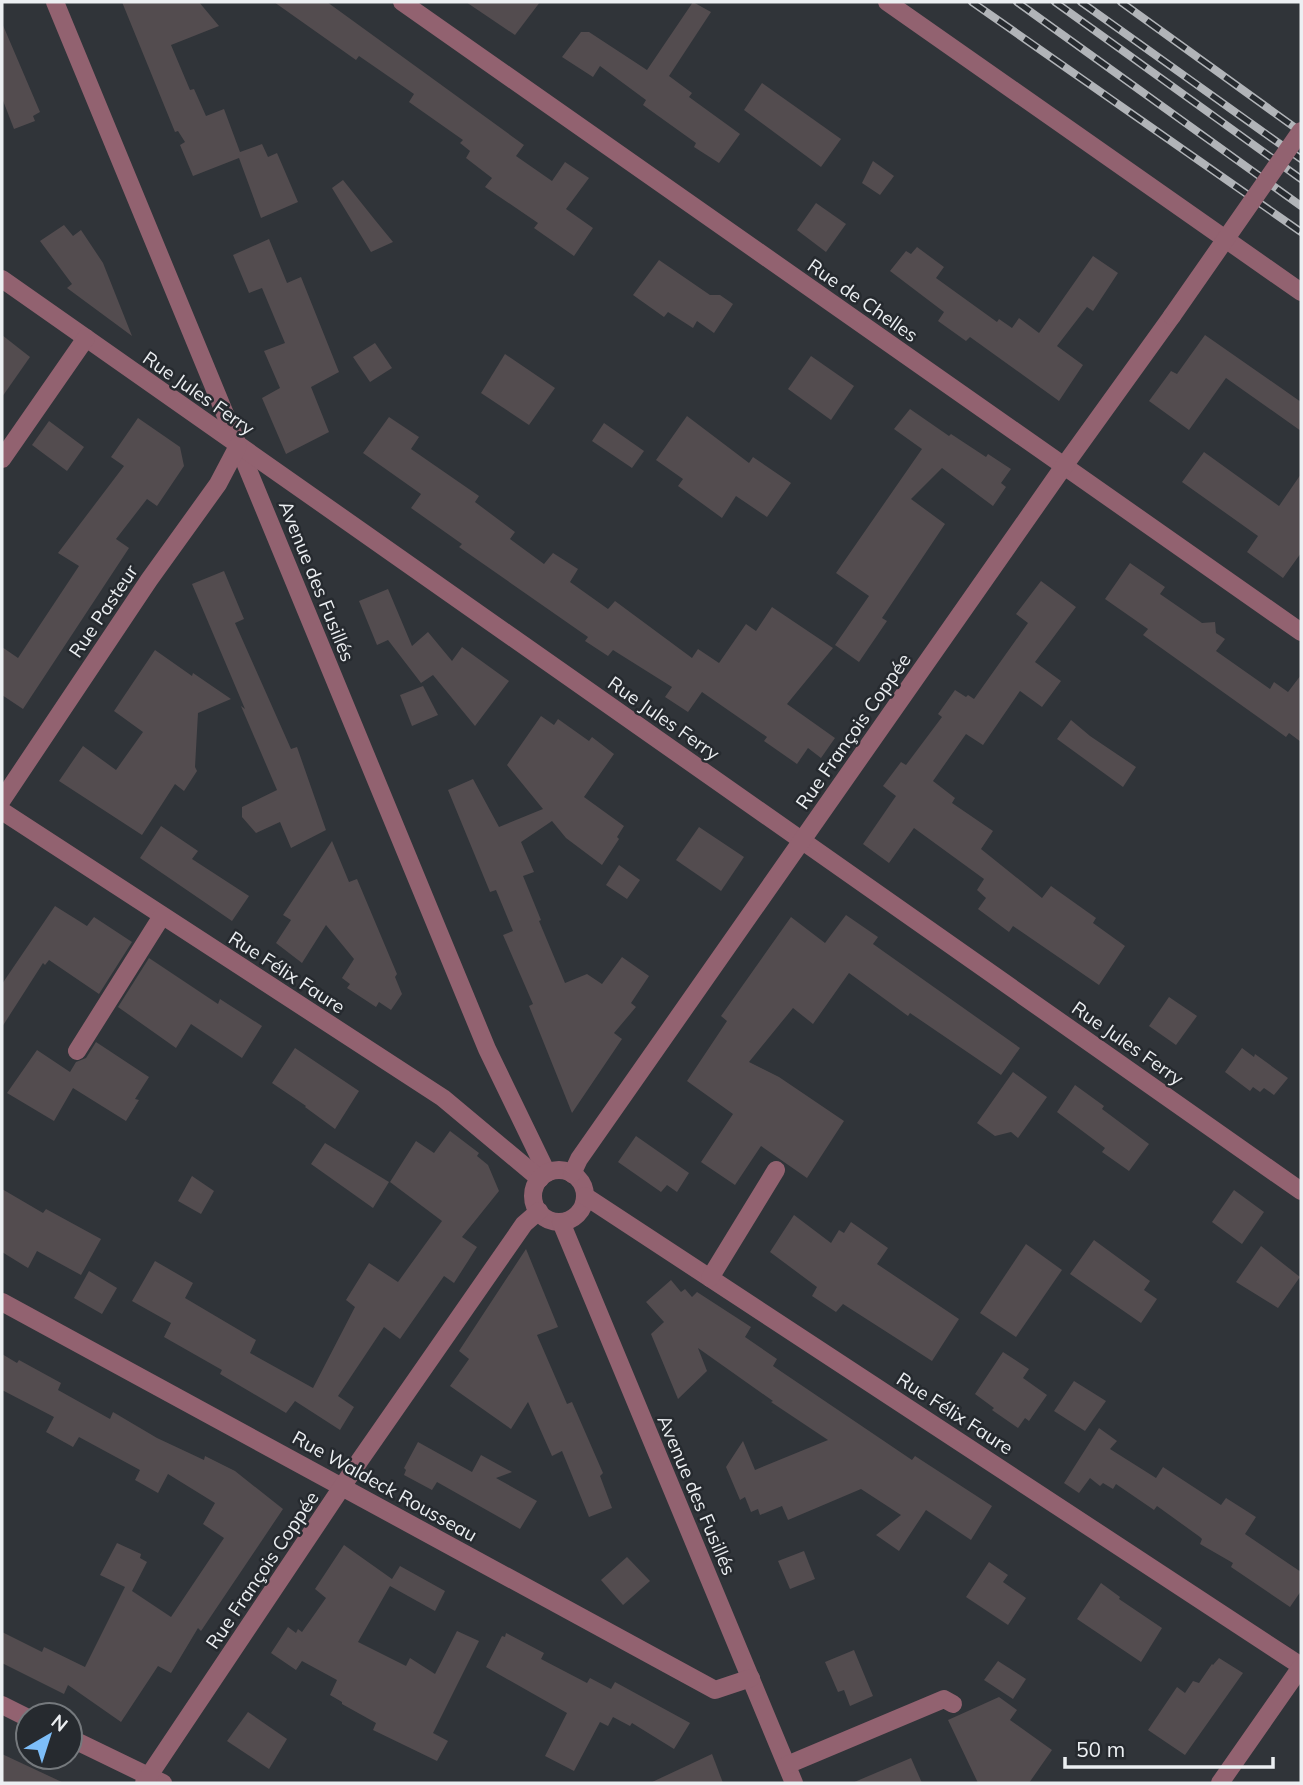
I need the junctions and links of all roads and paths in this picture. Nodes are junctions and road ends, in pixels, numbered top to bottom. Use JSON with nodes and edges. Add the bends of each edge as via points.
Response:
{"nodes":[{"id":1,"x":55,"y":2,"type":"edge"},
{"id":2,"x":402,"y":2,"type":"edge"},
{"id":3,"x":887,"y":2,"type":"edge"},
{"id":4,"x":1301,"y":131,"type":"edge"},
{"id":5,"x":2,"y":279,"type":"edge"},
{"id":6,"x":1301,"y":292,"type":"edge"},
{"id":7,"x":86,"y":338,"type":"junction"},
{"id":8,"x":238,"y":446,"type":"junction"},
{"id":9,"x":2,"y":460,"type":"edge"},
{"id":10,"x":1064,"y":466,"type":"junction"},
{"id":11,"x":1301,"y":632,"type":"edge"},
{"id":12,"x":2,"y":800,"type":"edge"},
{"id":13,"x":2,"y":811,"type":"edge"},
{"id":14,"x":802,"y":841,"type":"junction"},
{"id":15,"x":162,"y":916,"type":"junction"},
{"id":16,"x":77,"y":1051,"type":"dead end"},
{"id":17,"x":776,"y":1170,"type":"dead end"},
{"id":18,"x":572,"y":1174,"type":"junction"},
{"id":19,"x":544,"y":1176,"type":"junction"},
{"id":20,"x":1301,"y":1191,"type":"edge"},
{"id":21,"x":585,"y":1196,"type":"junction"},
{"id":22,"x":539,"y":1211,"type":"junction"},
{"id":23,"x":561,"y":1222,"type":"junction"},
{"id":24,"x":710,"y":1278,"type":"junction"},
{"id":25,"x":2,"y":1302,"type":"edge"},
{"id":26,"x":342,"y":1488,"type":"junction"},
{"id":27,"x":1301,"y":1666,"type":"edge"},
{"id":28,"x":751,"y":1678,"type":"junction"},
{"id":29,"x":953,"y":1704,"type":"dead end"},
{"id":30,"x":84,"y":1745,"type":"edge"},
{"id":31,"x":786,"y":1765,"type":"junction"},
{"id":32,"x":152,"y":1781,"type":"edge"},
{"id":33,"x":794,"y":1783,"type":"edge"},
{"id":34,"x":1220,"y":1783,"type":"edge"}],
"edges":[{"from":1,"to":8,"type":"street","name":"Avenue des Fusillés"},
{"from":2,"to":10,"type":"street","name":"Rue de Chelles"},
{"from":3,"to":6,"type":"street"},
{"from":4,"to":10,"type":"street","name":"Rue François Coppée","bridge":true},
{"from":5,"to":7,"type":"street","name":"Rue Jules Ferry"},
{"from":7,"to":8,"type":"street","name":"Rue Jules Ferry"},
{"from":7,"to":9,"type":"street"},
{"from":8,"to":12,"type":"street","name":"Rue Pasteur","via":[[218,484]]},
{"from":8,"to":14,"type":"street","name":"Rue Jules Ferry"},
{"from":8,"to":19,"type":"street","name":"Avenue des Fusillés"},
{"from":10,"to":11,"type":"street","name":"Rue de Chelles"},
{"from":10,"to":14,"type":"street","name":"Rue François Coppée"},
{"from":13,"to":15,"type":"street","name":"Rue Félix Faure"},
{"from":14,"to":18,"type":"street","name":"Rue François Coppée"},
{"from":14,"to":20,"type":"street","name":"Rue Jules Ferry"},
{"from":15,"to":16,"type":"street"},
{"from":15,"to":19,"type":"street","name":"Rue Félix Faure","via":[[443,1098]]},
{"from":17,"to":24,"type":"street"},
{"from":18,"to":19,"type":"street","via":[[555,1170]]},
{"from":18,"to":21,"type":"street","via":[[582,1183]]},
{"from":19,"to":22,"type":"street","via":[[534,1195]]},
{"from":21,"to":23,"type":"street","via":[[581,1211]]},
{"from":21,"to":24,"type":"street","name":"Rue Félix Faure"},
{"from":22,"to":23,"type":"street"},
{"from":22,"to":26,"type":"street","name":"Rue François Coppée","via":[[524,1224]]},
{"from":23,"to":28,"type":"street","name":"Avenue des Fusillés"},
{"from":24,"to":27,"type":"street","name":"Rue Félix Faure"},
{"from":25,"to":26,"type":"street","name":"Rue Waldeck Rousseau"},
{"from":26,"to":28,"type":"street","name":"Rue Waldeck Rousseau","via":[[715,1690]]},
{"from":26,"to":32,"type":"street","name":"Rue François Coppée"},
{"from":27,"to":34,"type":"street"},
{"from":28,"to":31,"type":"street","name":"Avenue des Fusillés"},
{"from":29,"to":31,"type":"street","via":[[944,1699]]},
{"from":30,"to":32,"type":"street"},
{"from":31,"to":33,"type":"street","name":"Avenue des Fusillés"}]}
